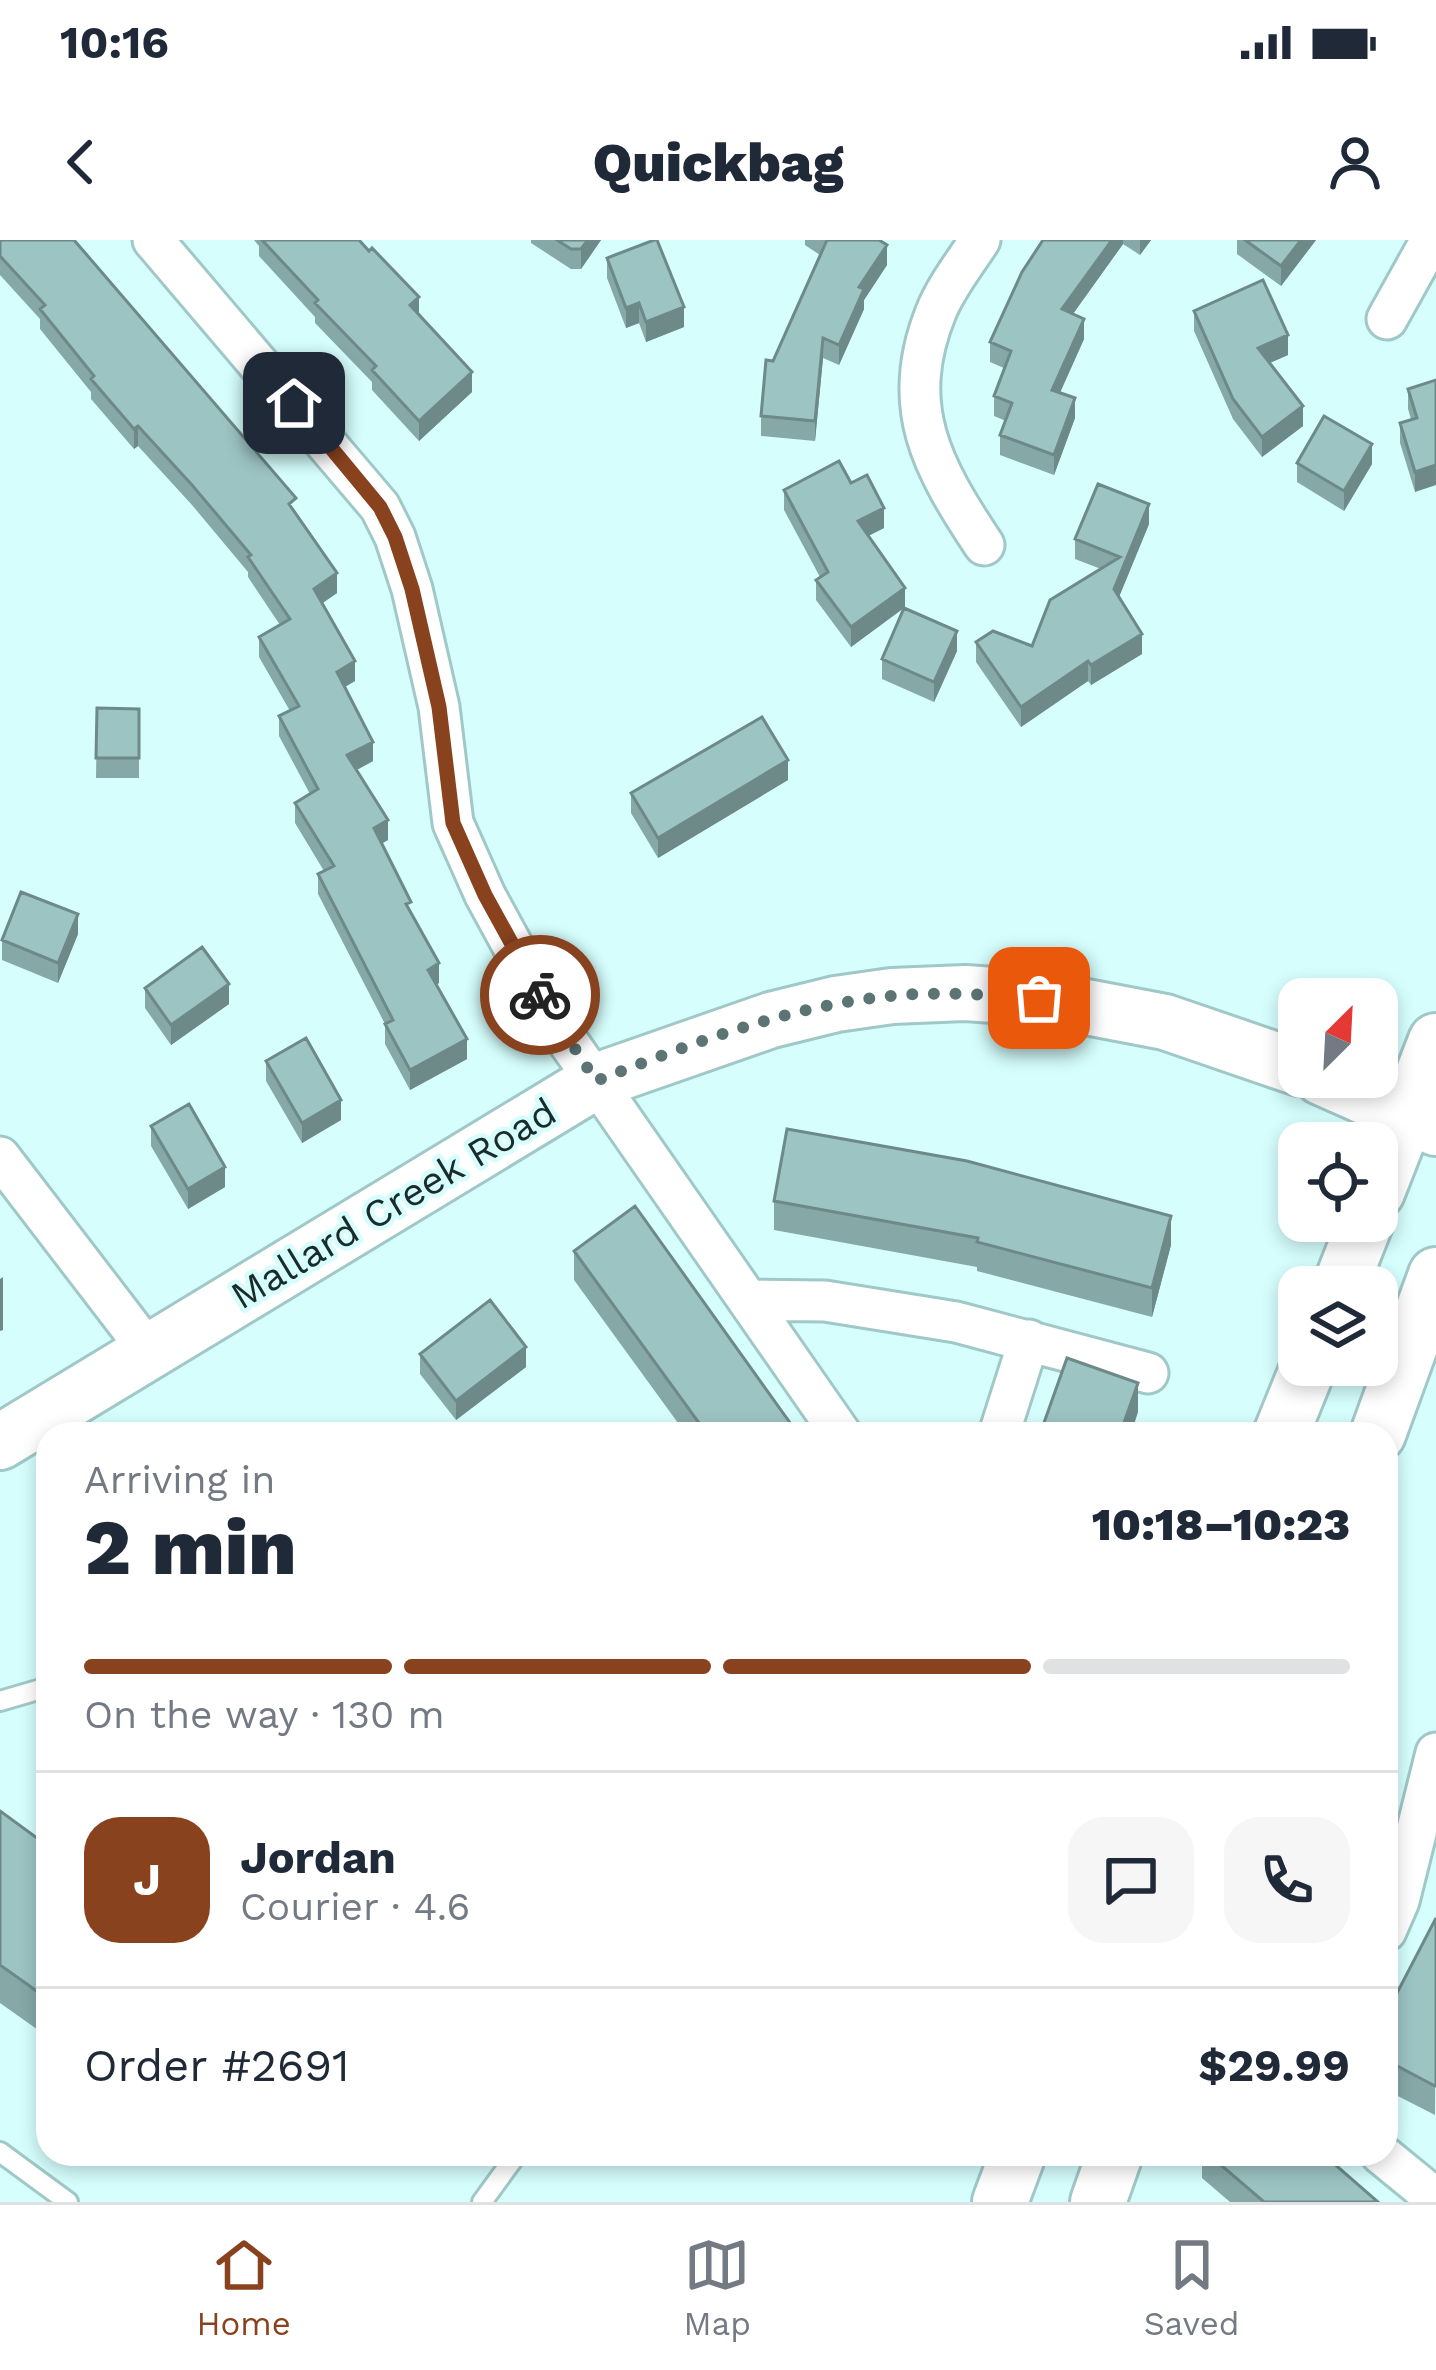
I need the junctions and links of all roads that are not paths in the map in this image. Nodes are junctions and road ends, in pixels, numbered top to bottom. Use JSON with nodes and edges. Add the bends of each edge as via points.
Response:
{"nodes":[{"id":1,"x":153,"y":240,"type":"edge"},
{"id":2,"x":980,"y":240,"type":"edge"},
{"id":3,"x":1431,"y":240,"type":"edge"},
{"id":4,"x":1388,"y":319,"type":"dead end"},
{"id":5,"x":984,"y":545,"type":"dead end"},
{"id":6,"x":1436,"y":1041,"type":"edge"},
{"id":7,"x":1278,"y":1061,"type":"edge"},
{"id":8,"x":596,"y":1081,"type":"junction"},
{"id":9,"x":1370,"y":1098,"type":"edge"},
{"id":10,"x":1421,"y":1120,"type":"edge"},
{"id":11,"x":0,"y":1156,"type":"edge"},
{"id":12,"x":1398,"y":1158,"type":"edge"},
{"id":13,"x":1436,"y":1275,"type":"edge"},
{"id":14,"x":751,"y":1300,"type":"junction"},
{"id":15,"x":1029,"y":1340,"type":"junction"},
{"id":16,"x":148,"y":1350,"type":"junction"},
{"id":17,"x":1148,"y":1373,"type":"dead end"},
{"id":18,"x":1300,"y":1386,"type":"edge"},
{"id":19,"x":833,"y":1422,"type":"edge"},
{"id":20,"x":1003,"y":1422,"type":"edge"},
{"id":21,"x":1286,"y":1422,"type":"edge"},
{"id":22,"x":1382,"y":1422,"type":"edge"},
{"id":23,"x":0,"y":1442,"type":"edge"},
{"id":24,"x":36,"y":1690,"type":"edge"},
{"id":25,"x":0,"y":1701,"type":"edge"},
{"id":26,"x":1436,"y":1753,"type":"edge"},
{"id":27,"x":1398,"y":1898,"type":"edge"},
{"id":28,"x":0,"y":2152,"type":"edge"},
{"id":29,"x":508,"y":2166,"type":"edge"},
{"id":30,"x":1014,"y":2166,"type":"edge"},
{"id":31,"x":1111,"y":2166,"type":"edge"},
{"id":32,"x":1396,"y":2166,"type":"edge"},
{"id":33,"x":1436,"y":2199,"type":"edge"},
{"id":34,"x":68,"y":2202,"type":"edge"},
{"id":35,"x":482,"y":2202,"type":"edge"},
{"id":36,"x":1000,"y":2202,"type":"edge"},
{"id":37,"x":1098,"y":2202,"type":"edge"}],
"edges":[{"from":1,"to":8,"type":"street","via":[[380,507],[412,589],[458,836],[553,1020]]},
{"from":2,"to":5,"type":"street","via":[[932,325],[921,358],[920,415],[941,480]]},
{"from":3,"to":4,"type":"street"},
{"from":6,"to":10,"type":"main road"},
{"from":7,"to":8,"type":"main road","name":"Mallard Creek Road","via":[[1166,1022],[965,993],[836,1004]]},
{"from":8,"to":14,"type":"street"},
{"from":8,"to":16,"type":"main road","name":"Mallard Creek Road"},
{"from":9,"to":10,"type":"main road"},
{"from":10,"to":12,"type":"main road"},
{"from":11,"to":16,"type":"street"},
{"from":13,"to":22,"type":"main road"},
{"from":14,"to":15,"type":"street","via":[[890,1310]]},
{"from":14,"to":19,"type":"street"},
{"from":15,"to":17,"type":"street"},
{"from":15,"to":20,"type":"street"},
{"from":16,"to":23,"type":"main road","name":"Mallard Creek Road"},
{"from":18,"to":21,"type":"main road"},
{"from":24,"to":25,"type":"lane"},
{"from":26,"to":27,"type":"street"},
{"from":28,"to":34,"type":"lane"},
{"from":29,"to":35,"type":"lane"},
{"from":30,"to":36,"type":"main road"},
{"from":31,"to":37,"type":"main road"},
{"from":32,"to":33,"type":"street"}]}
